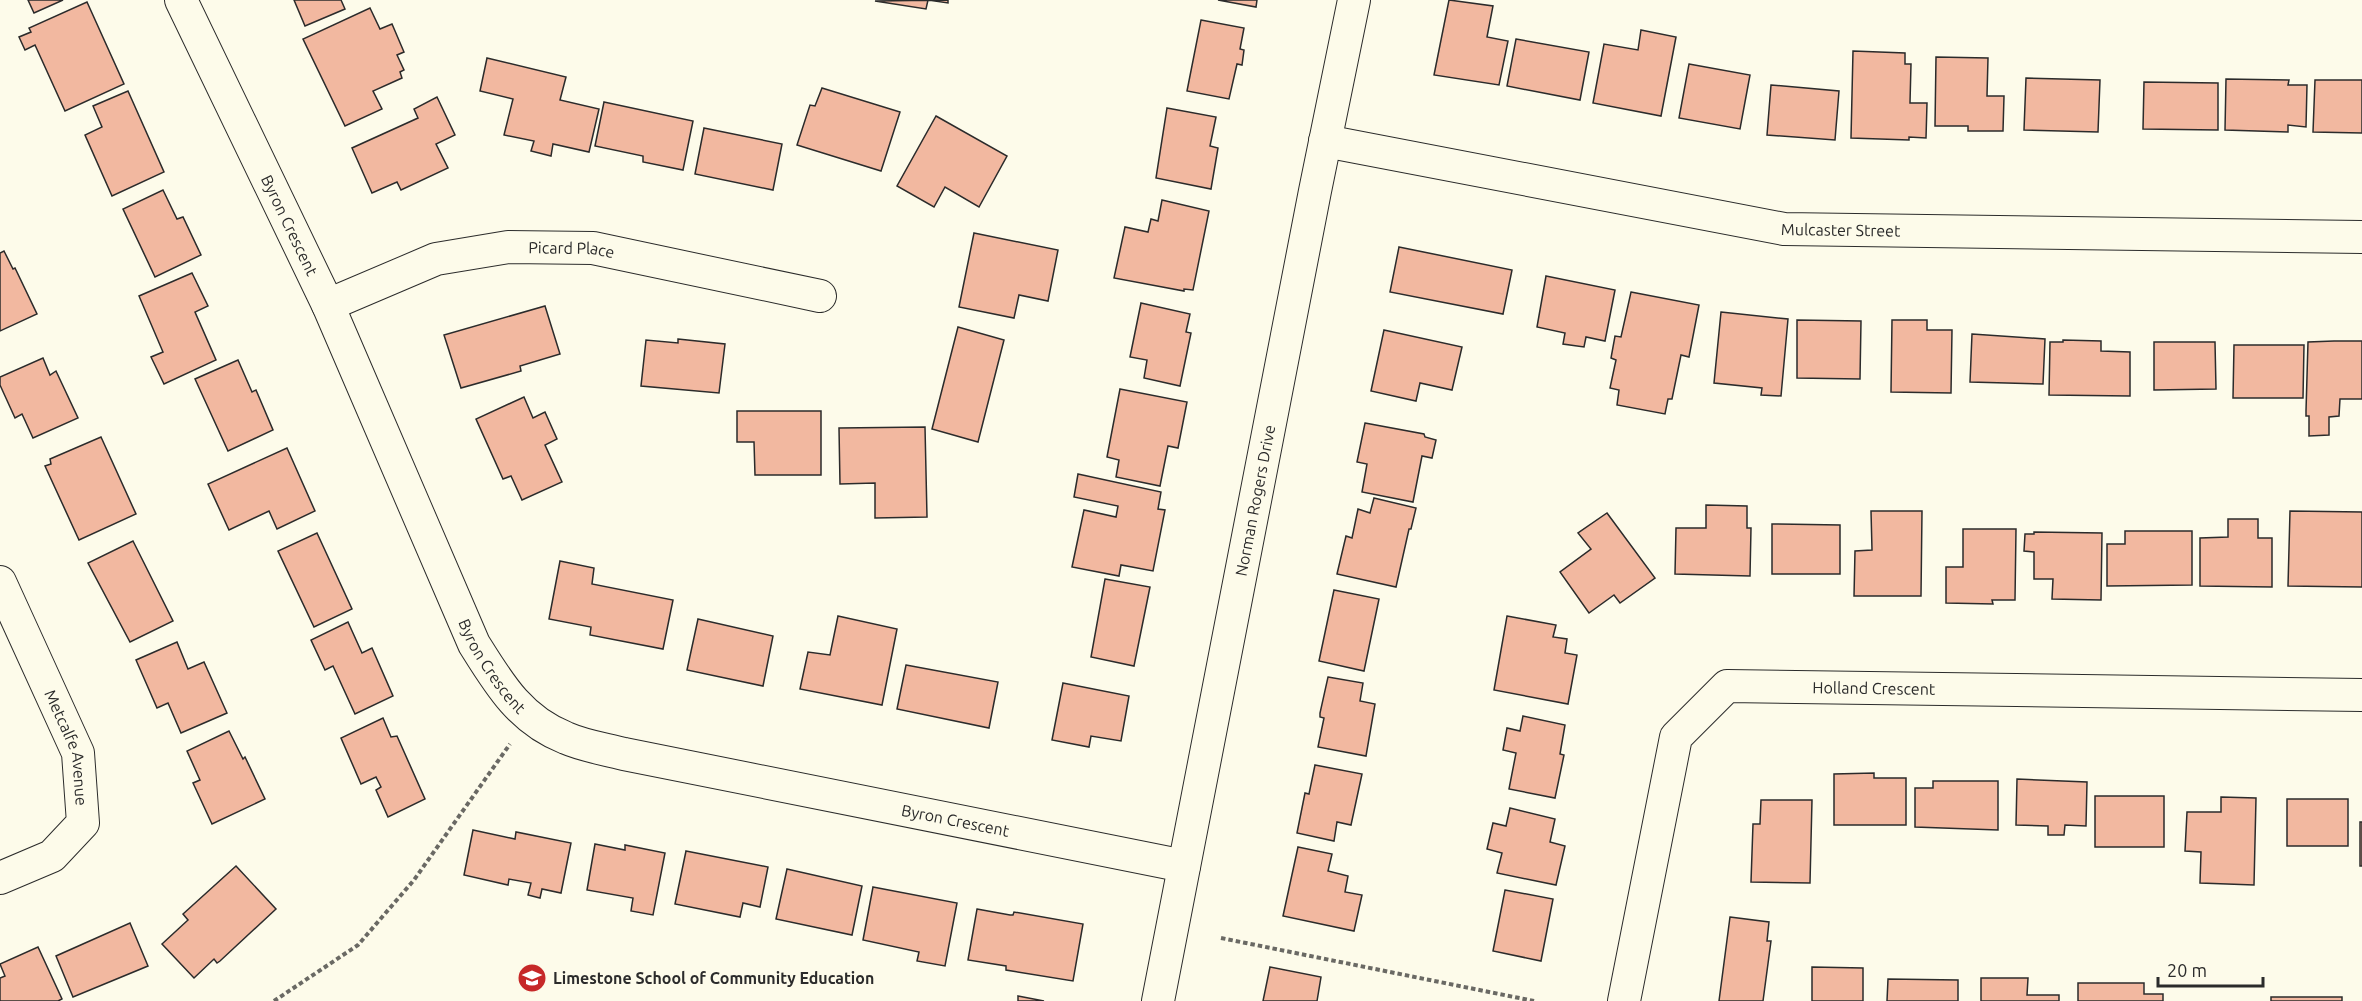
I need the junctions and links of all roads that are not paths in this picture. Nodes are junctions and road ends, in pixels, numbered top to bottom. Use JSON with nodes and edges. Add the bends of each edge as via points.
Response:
{"nodes":[{"id":1,"x":181,"y":0,"type":"edge"},
{"id":2,"x":1354,"y":0,"type":"edge"},
{"id":3,"x":1325,"y":141,"type":"junction"},
{"id":4,"x":2362,"y":237,"type":"edge"},
{"id":5,"x":820,"y":296,"type":"dead end"},
{"id":6,"x":328,"y":305,"type":"junction"},
{"id":7,"x":0,"y":582,"type":"edge"},
{"id":8,"x":2362,"y":695,"type":"edge"},
{"id":9,"x":1184,"y":866,"type":"junction"},
{"id":10,"x":0,"y":878,"type":"edge"},
{"id":11,"x":1158,"y":1001,"type":"edge"},
{"id":12,"x":1624,"y":1001,"type":"edge"}],
"edges":[{"from":1,"to":6,"type":"street","name":"Byron Crescent"},
{"from":2,"to":3,"type":"street","name":"Norman Rogers Drive"},
{"from":3,"to":4,"type":"street","name":"Mulcaster Street","via":[[1784,229]]},
{"from":3,"to":9,"type":"street","name":"Norman Rogers Drive"},
{"from":5,"to":6,"type":"street","name":"Picard Place","via":[[593,248],[508,247],[436,259]]},
{"from":6,"to":9,"type":"street","name":"Byron Crescent","via":[[474,644],[502,690],[529,717],[566,738],[624,754]]},
{"from":7,"to":10,"type":"street","name":"Metcalfe Avenue","via":[[78,753],[83,823],[52,856]]},
{"from":8,"to":12,"type":"street","name":"Holland Crescent","via":[[1727,686],[1676,737]]},
{"from":9,"to":11,"type":"street","name":"Norman Rogers Drive"}]}
